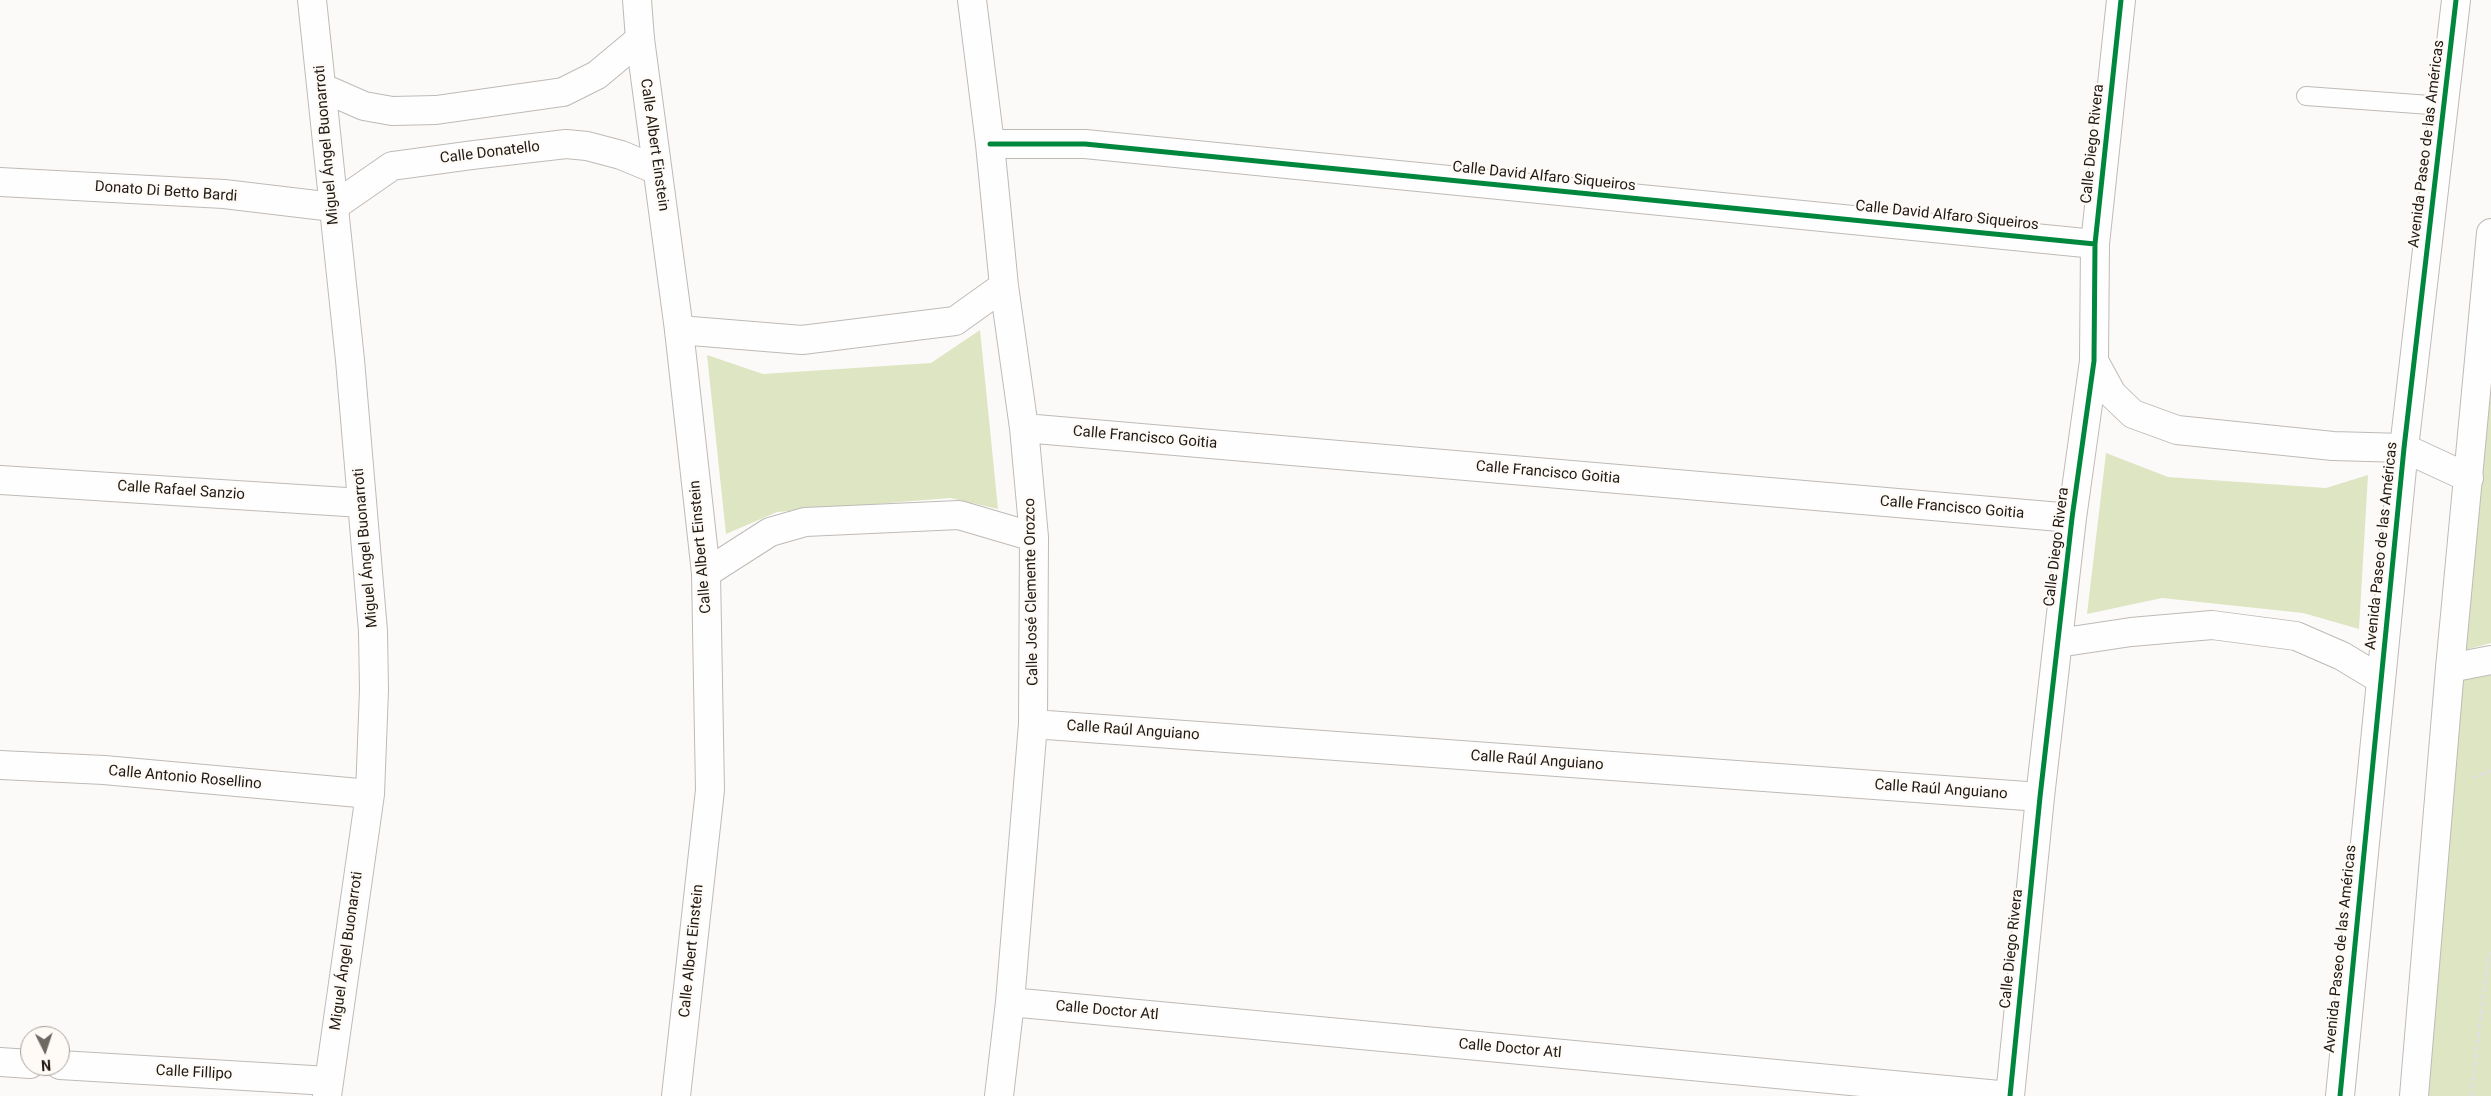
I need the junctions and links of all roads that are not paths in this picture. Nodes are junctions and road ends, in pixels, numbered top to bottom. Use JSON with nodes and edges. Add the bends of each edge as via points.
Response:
{"nodes":[{"id":1,"x":312,"y":0,"type":"edge"},
{"id":2,"x":637,"y":0,"type":"edge"},
{"id":3,"x":972,"y":0,"type":"edge"},
{"id":4,"x":2121,"y":0,"type":"edge"},
{"id":5,"x":2456,"y":0,"type":"edge"},
{"id":6,"x":640,"y":39,"type":"junction"},
{"id":7,"x":322,"y":88,"type":"junction"},
{"id":8,"x":2306,"y":96,"type":"dead end"},
{"id":9,"x":2444,"y":106,"type":"junction"},
{"id":10,"x":990,"y":144,"type":"junction"},
{"id":11,"x":657,"y":170,"type":"junction"},
{"id":12,"x":0,"y":182,"type":"edge"},
{"id":13,"x":332,"y":207,"type":"junction"},
{"id":14,"x":2491,"y":233,"type":"edge"},
{"id":15,"x":2095,"y":244,"type":"junction"},
{"id":16,"x":1004,"y":286,"type":"junction"},
{"id":17,"x":679,"y":330,"type":"junction"},
{"id":18,"x":2094,"y":361,"type":"junction"},
{"id":19,"x":1024,"y":428,"type":"junction"},
{"id":20,"x":2404,"y":448,"type":"junction"},
{"id":21,"x":2469,"y":478,"type":"junction"},
{"id":22,"x":0,"y":480,"type":"edge"},
{"id":23,"x":362,"y":503,"type":"junction"},
{"id":24,"x":2072,"y":518,"type":"junction"},
{"id":25,"x":1034,"y":537,"type":"junction"},
{"id":26,"x":706,"y":573,"type":"junction"},
{"id":27,"x":2058,"y":643,"type":"junction"},
{"id":28,"x":2491,"y":660,"type":"edge"},
{"id":29,"x":2450,"y":668,"type":"junction"},
{"id":30,"x":2380,"y":679,"type":"junction"},
{"id":31,"x":1033,"y":724,"type":"junction"},
{"id":32,"x":0,"y":764,"type":"edge"},
{"id":33,"x":370,"y":794,"type":"junction"},
{"id":34,"x":2040,"y":797,"type":"junction"},
{"id":35,"x":1010,"y":1002,"type":"junction"},
{"id":36,"x":0,"y":1062,"type":"edge"},
{"id":37,"x":20,"y":1063,"type":"edge"},
{"id":38,"x":70,"y":1066,"type":"edge"},
{"id":39,"x":328,"y":1089,"type":"edge"},
{"id":40,"x":676,"y":1096,"type":"edge"},
{"id":41,"x":999,"y":1096,"type":"edge"},
{"id":42,"x":2010,"y":1096,"type":"edge"},
{"id":43,"x":2340,"y":1096,"type":"edge"},
{"id":44,"x":2414,"y":1096,"type":"edge"}],
"edges":[{"from":1,"to":7,"type":"street","name":"Miguel Ángel Buonarroti"},
{"from":2,"to":6,"type":"street","name":"Calle Albert Einstein"},
{"from":3,"to":10,"type":"street","name":"Calle José Clemente Orozco"},
{"from":4,"to":15,"type":"street","name":"Calle Diego Rivera"},
{"from":5,"to":9,"type":"street","name":"Avenida Paseo de las Américas"},
{"from":6,"to":7,"type":"street","via":[[597,75],[563,92],[436,110],[392,111],[364,106]]},
{"from":6,"to":11,"type":"street","name":"Calle Albert Einstein"},
{"from":7,"to":13,"type":"street","name":"Miguel Ángel Buonarroti"},
{"from":8,"to":9,"type":"lane"},
{"from":9,"to":20,"type":"street","name":"Avenida Paseo de las Américas"},
{"from":10,"to":15,"type":"street","name":"Calle David Alfaro Siqueiros","via":[[1095,145]]},
{"from":10,"to":16,"type":"street","name":"Calle José Clemente Orozco"},
{"from":11,"to":13,"type":"street","name":"Calle Donatello","via":[[621,155],[566,144],[392,166]]},
{"from":11,"to":17,"type":"street","name":"Calle Albert Einstein"},
{"from":12,"to":13,"type":"street","name":"Donato Di Betto Bardi","via":[[224,194]]},
{"from":13,"to":23,"type":"street","name":"Miguel Ángel Buonarroti"},
{"from":14,"to":21,"type":"street"},
{"from":15,"to":18,"type":"street","name":"Calle Diego Rivera"},
{"from":16,"to":17,"type":"street","via":[[955,322],[802,340]]},
{"from":16,"to":19,"type":"street","name":"Calle José Clemente Orozco"},
{"from":17,"to":26,"type":"street","name":"Calle Albert Einstein"},
{"from":18,"to":20,"type":"street","via":[[2112,394],[2133,414],[2177,430],[2333,446]]},
{"from":18,"to":24,"type":"street","name":"Calle Diego Rivera"},
{"from":19,"to":24,"type":"street","name":"Calle Francisco Goitia"},
{"from":19,"to":25,"type":"street","name":"Calle José Clemente Orozco"},
{"from":20,"to":21,"type":"street"},
{"from":20,"to":30,"type":"street","name":"Avenida Paseo de las Américas"},
{"from":21,"to":29,"type":"street"},
{"from":22,"to":23,"type":"street","name":"Calle Rafael Sanzio"},
{"from":23,"to":33,"type":"street","name":"Miguel Ángel Buonarroti","via":[[373,631]]},
{"from":24,"to":27,"type":"street","name":"Calle Diego Rivera"},
{"from":25,"to":26,"type":"street","via":[[959,515],[805,522],[770,532]]},
{"from":25,"to":31,"type":"street","name":"Calle José Clemente Orozco"},
{"from":26,"to":40,"type":"street","name":"Calle Albert Einstein","via":[[710,790]]},
{"from":27,"to":30,"type":"street","via":[[2130,632],[2212,625],[2296,636],[2342,656]]},
{"from":27,"to":34,"type":"street","name":"Calle Diego Rivera"},
{"from":28,"to":29,"type":"street"},
{"from":29,"to":44,"type":"street"},
{"from":30,"to":43,"type":"street","name":"Avenida Paseo de las Américas"},
{"from":31,"to":34,"type":"street","name":"Calle Raúl Anguiano"},
{"from":31,"to":35,"type":"street","name":"Calle José Clemente Orozco"},
{"from":32,"to":33,"type":"street","name":"Calle Antonio Rosellino"},
{"from":33,"to":39,"type":"street","name":"Miguel Ángel Buonarroti"},
{"from":34,"to":42,"type":"street","name":"Calle Diego Rivera"},
{"from":35,"to":41,"type":"street","name":"Calle José Clemente Orozco"},
{"from":35,"to":42,"type":"street","name":"Calle Doctor Atl"},
{"from":36,"to":37,"type":"street"},
{"from":38,"to":39,"type":"street","name":"Calle Fillipo"}]}
